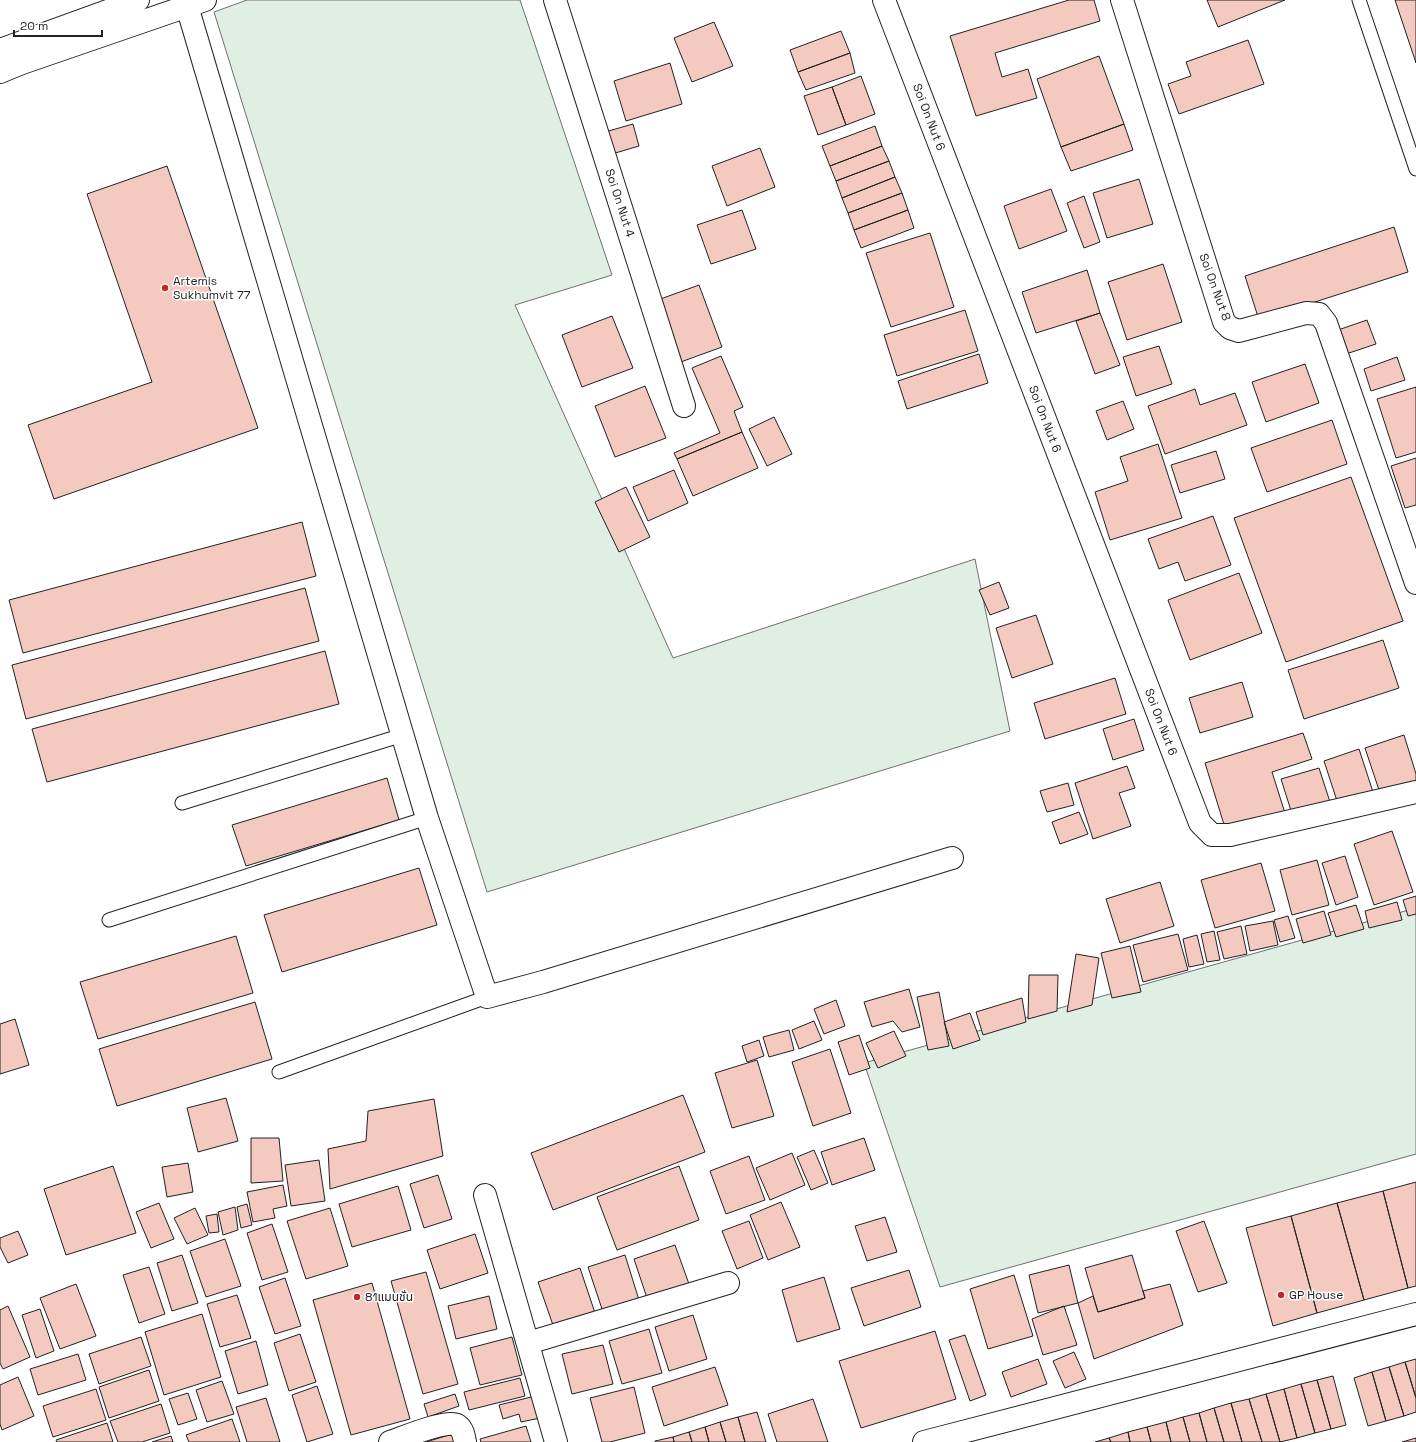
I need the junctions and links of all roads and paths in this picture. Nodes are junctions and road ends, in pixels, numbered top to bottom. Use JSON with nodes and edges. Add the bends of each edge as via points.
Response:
{"nodes":[{"id":1,"x":138,"y":0,"type":"edge"},
{"id":2,"x":555,"y":0,"type":"edge"},
{"id":3,"x":884,"y":0,"type":"edge"},
{"id":4,"x":1122,"y":0,"type":"edge"},
{"id":5,"x":1359,"y":0,"type":"edge"},
{"id":6,"x":192,"y":2,"type":"edge"},
{"id":7,"x":12,"y":52,"type":"edge"},
{"id":8,"x":0,"y":72,"type":"edge"},
{"id":9,"x":1416,"y":169,"type":"edge"},
{"id":10,"x":684,"y":406,"type":"dead end"},
{"id":11,"x":1416,"y":583,"type":"edge"},
{"id":12,"x":403,"y":735,"type":"junction"},
{"id":13,"x":1416,"y":792,"type":"edge"},
{"id":14,"x":182,"y":803,"type":"dead end"},
{"id":15,"x":427,"y":818,"type":"junction"},
{"id":16,"x":952,"y":858,"type":"dead end"},
{"id":17,"x":109,"y":920,"type":"dead end"},
{"id":18,"x":487,"y":996,"type":"junction"},
{"id":19,"x":279,"y":1072,"type":"dead end"},
{"id":20,"x":486,"y":1195,"type":"dead end"},
{"id":21,"x":728,"y":1283,"type":"dead end"},
{"id":22,"x":1416,"y":1314,"type":"edge"},
{"id":23,"x":528,"y":1343,"type":"junction"},
{"id":24,"x":390,"y":1442,"type":"edge"},
{"id":25,"x":465,"y":1442,"type":"edge"},
{"id":26,"x":556,"y":1442,"type":"edge"},
{"id":27,"x":924,"y":1442,"type":"edge"}],
"edges":[{"from":1,"to":7,"type":"street"},
{"from":2,"to":10,"type":"street","name":"Soi On Nut 4"},
{"from":3,"to":13,"type":"street","name":"Soi On Nut 6","via":[[1200,823],[1212,835],[1230,835]]},
{"from":4,"to":11,"type":"street","name":"Soi On Nut 8","via":[[1224,322],[1230,328],[1239,331],[1306,312],[1319,314],[1326,323]]},
{"from":5,"to":9,"type":"lane"},
{"from":6,"to":7,"type":"street"},
{"from":6,"to":12,"type":"street"},
{"from":7,"to":8,"type":"street"},
{"from":12,"to":14,"type":"lane"},
{"from":12,"to":15,"type":"street"},
{"from":15,"to":17,"type":"lane"},
{"from":15,"to":18,"type":"street"},
{"from":16,"to":18,"type":"street","via":[[543,982]]},
{"from":18,"to":19,"type":"lane"},
{"from":20,"to":23,"type":"street"},
{"from":21,"to":23,"type":"street"},
{"from":22,"to":27,"type":"street"},
{"from":23,"to":26,"type":"street"},
{"from":24,"to":25,"type":"street","via":[[449,1424],[456,1424],[461,1428]]}]}
